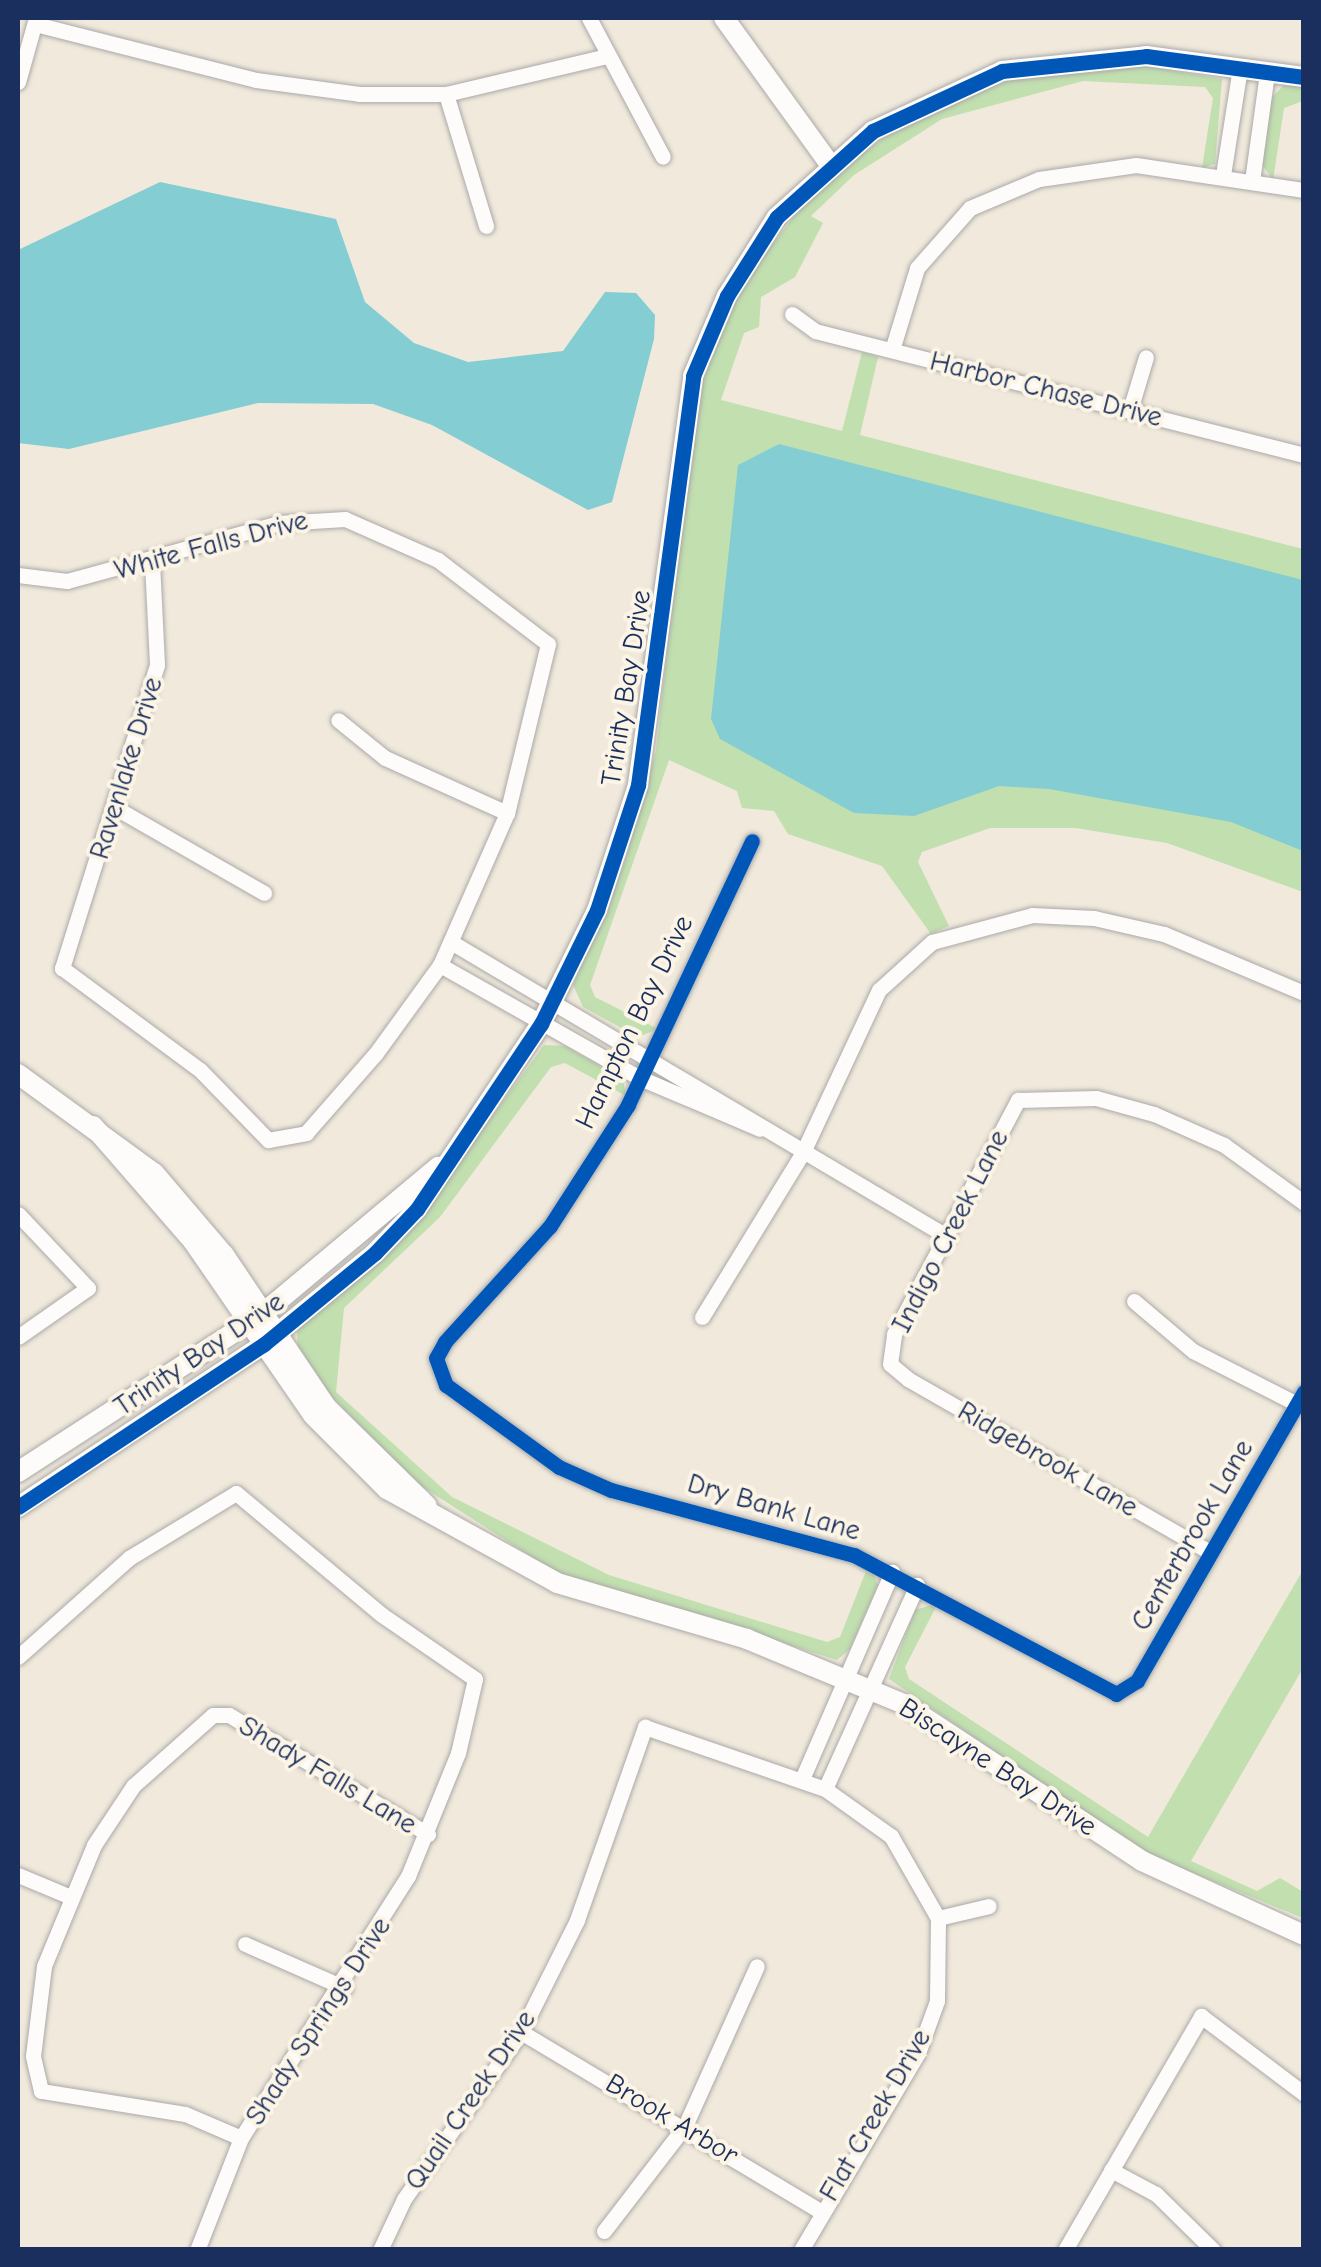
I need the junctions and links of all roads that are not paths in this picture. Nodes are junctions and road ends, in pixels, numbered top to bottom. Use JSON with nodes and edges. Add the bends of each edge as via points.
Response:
{"nodes":[{"id":1,"x":589,"y":18,"type":"edge"},
{"id":2,"x":724,"y":18,"type":"edge"},
{"id":3,"x":36,"y":21,"type":"edge"},
{"id":4,"x":603,"y":58,"type":"junction"},
{"id":5,"x":1240,"y":68,"type":"junction"},
{"id":6,"x":1267,"y":73,"type":"junction"},
{"id":7,"x":1304,"y":77,"type":"edge"},
{"id":8,"x":18,"y":82,"type":"edge"},
{"id":9,"x":446,"y":94,"type":"junction"},
{"id":10,"x":664,"y":157,"type":"dead end"},
{"id":11,"x":830,"y":163,"type":"junction"},
{"id":12,"x":1223,"y":175,"type":"junction"},
{"id":13,"x":1252,"y":181,"type":"junction"},
{"id":14,"x":1304,"y":190,"type":"edge"},
{"id":15,"x":486,"y":226,"type":"dead end"},
{"id":16,"x":792,"y":314,"type":"dead end"},
{"id":17,"x":892,"y":350,"type":"junction"},
{"id":18,"x":1146,"y":356,"type":"dead end"},
{"id":19,"x":1130,"y":410,"type":"junction"},
{"id":20,"x":1304,"y":454,"type":"edge"},
{"id":21,"x":152,"y":562,"type":"junction"},
{"id":22,"x":18,"y":575,"type":"edge"},
{"id":23,"x":338,"y":720,"type":"dead end"},
{"id":24,"x":114,"y":807,"type":"junction"},
{"id":25,"x":507,"y":813,"type":"junction"},
{"id":26,"x":752,"y":841,"type":"dead end"},
{"id":27,"x":264,"y":893,"type":"dead end"},
{"id":28,"x":451,"y":942,"type":"junction"},
{"id":29,"x":440,"y":965,"type":"junction"},
{"id":30,"x":1304,"y":992,"type":"edge"},
{"id":31,"x":554,"y":1001,"type":"junction"},
{"id":32,"x":541,"y":1024,"type":"junction"},
{"id":33,"x":652,"y":1054,"type":"junction"},
{"id":34,"x":18,"y":1074,"type":"edge"},
{"id":35,"x":640,"y":1078,"type":"junction"},
{"id":36,"x":764,"y":1130,"type":"junction"},
{"id":37,"x":803,"y":1152,"type":"junction"},
{"id":38,"x":444,"y":1163,"type":"junction"},
{"id":39,"x":1304,"y":1202,"type":"edge"},
{"id":40,"x":18,"y":1214,"type":"edge"},
{"id":41,"x":948,"y":1237,"type":"junction"},
{"id":42,"x":1134,"y":1300,"type":"dead end"},
{"id":43,"x":702,"y":1317,"type":"dead end"},
{"id":44,"x":254,"y":1319,"type":"junction"},
{"id":45,"x":18,"y":1337,"type":"edge"},
{"id":46,"x":269,"y":1340,"type":"junction"},
{"id":47,"x":436,"y":1358,"type":"joint"},
{"id":48,"x":890,"y":1364,"type":"joint"},
{"id":49,"x":1300,"y":1398,"type":"edge"},
{"id":50,"x":18,"y":1472,"type":"edge"},
{"id":51,"x":18,"y":1507,"type":"edge"},
{"id":52,"x":1208,"y":1551,"type":"junction"},
{"id":53,"x":892,"y":1572,"type":"junction"},
{"id":54,"x":916,"y":1585,"type":"junction"},
{"id":55,"x":18,"y":1657,"type":"edge"},
{"id":56,"x":846,"y":1677,"type":"junction"},
{"id":57,"x":870,"y":1688,"type":"junction"},
{"id":58,"x":1116,"y":1694,"type":"joint"},
{"id":59,"x":802,"y":1779,"type":"junction"},
{"id":60,"x":825,"y":1789,"type":"junction"},
{"id":61,"x":428,"y":1834,"type":"junction"},
{"id":62,"x":18,"y":1874,"type":"edge"},
{"id":63,"x":66,"y":1895,"type":"junction"},
{"id":64,"x":989,"y":1906,"type":"dead end"},
{"id":65,"x":938,"y":1918,"type":"junction"},
{"id":66,"x":1277,"y":1922,"type":"junction"},
{"id":67,"x":1304,"y":1924,"type":"edge"},
{"id":68,"x":1304,"y":1935,"type":"edge"},
{"id":69,"x":245,"y":1944,"type":"dead end"},
{"id":70,"x":757,"y":1966,"type":"dead end"},
{"id":71,"x":344,"y":1988,"type":"junction"},
{"id":72,"x":521,"y":2032,"type":"junction"},
{"id":73,"x":1304,"y":2094,"type":"edge"},
{"id":74,"x":685,"y":2126,"type":"junction"},
{"id":75,"x":242,"y":2138,"type":"junction"},
{"id":76,"x":1111,"y":2170,"type":"junction"},
{"id":77,"x":820,"y":2210,"type":"junction"},
{"id":78,"x":604,"y":2231,"type":"dead end"},
{"id":79,"x":197,"y":2250,"type":"edge"},
{"id":80,"x":380,"y":2250,"type":"edge"},
{"id":81,"x":801,"y":2250,"type":"edge"},
{"id":82,"x":1065,"y":2250,"type":"edge"},
{"id":83,"x":1212,"y":2250,"type":"edge"}],
"edges":[{"from":1,"to":4,"type":"street"},
{"from":2,"to":11,"type":"street"},
{"from":3,"to":8,"type":"street"},
{"from":3,"to":9,"type":"street","via":[[256,80]]},
{"from":4,"to":9,"type":"street"},
{"from":4,"to":10,"type":"street"},
{"from":5,"to":6,"type":"street","name":"Trinity Bay Drive"},
{"from":5,"to":11,"type":"street","name":"Trinity Bay Drive","via":[[1105,56],[1002,70],[905,111]]},
{"from":5,"to":12,"type":"street"},
{"from":6,"to":7,"type":"street","name":"Trinity Bay Drive"},
{"from":6,"to":13,"type":"street"},
{"from":9,"to":15,"type":"street"},
{"from":11,"to":31,"type":"street","name":"Trinity Bay Drive","via":[[747,262],[692,376],[651,728],[622,844]]},
{"from":12,"to":13,"type":"street"},
{"from":12,"to":17,"type":"street","via":[[1136,165],[1039,180],[970,208],[917,268]]},
{"from":13,"to":14,"type":"street"},
{"from":16,"to":17,"type":"street","name":"Harbor Chase Drive","via":[[814,331]]},
{"from":17,"to":19,"type":"street","name":"Harbor Chase Drive"},
{"from":18,"to":19,"type":"street"},
{"from":19,"to":20,"type":"street","name":"Harbor Chase Drive"},
{"from":21,"to":22,"type":"street","name":"White Falls Drive","via":[[68,581]]},
{"from":21,"to":24,"type":"street","name":"Ravenlake Drive","via":[[157,665]]},
{"from":21,"to":25,"type":"street","name":"White Falls Drive","via":[[279,523],[345,519],[438,560],[548,644]]},
{"from":23,"to":25,"type":"street","via":[[385,758]]},
{"from":24,"to":27,"type":"street"},
{"from":24,"to":29,"type":"street","name":"Ravenlake Drive","via":[[62,968],[200,1070],[256,1132],[284,1144],[306,1133]]},
{"from":25,"to":28,"type":"street"},
{"from":26,"to":33,"type":"street","name":"Hampton Bay Drive"},
{"from":28,"to":29,"type":"street"},
{"from":28,"to":31,"type":"street"},
{"from":29,"to":32,"type":"street"},
{"from":30,"to":37,"type":"street","via":[[1164,934],[1094,918],[1032,915],[932,942],[880,990]]},
{"from":31,"to":32,"type":"street","name":"Trinity Bay Drive"},
{"from":31,"to":33,"type":"street"},
{"from":32,"to":35,"type":"street"},
{"from":32,"to":38,"type":"street","name":"Trinity Bay Drive"},
{"from":33,"to":35,"type":"street","name":"Hampton Bay Drive"},
{"from":33,"to":36,"type":"street"},
{"from":34,"to":44,"type":"street","name":"Biscayne Bay Drive","via":[[94,1126],[182,1203]]},
{"from":35,"to":36,"type":"street"},
{"from":35,"to":47,"type":"street","name":"Hampton Bay Drive","via":[[550,1226]]},
{"from":36,"to":37,"type":"street"},
{"from":37,"to":41,"type":"street"},
{"from":37,"to":43,"type":"street"},
{"from":38,"to":44,"type":"street","name":"Trinity Bay Drive"},
{"from":38,"to":46,"type":"street","name":"Trinity Bay Drive","via":[[375,1252]]},
{"from":39,"to":41,"type":"street","name":"Indigo Creek Lane","via":[[1224,1144],[1154,1114],[1096,1098],[1018,1100]]},
{"from":40,"to":45,"type":"street","via":[[88,1288]]},
{"from":41,"to":48,"type":"street","name":"Indigo Creek Lane","via":[[894,1334]]},
{"from":42,"to":49,"type":"street","via":[[1193,1351]]},
{"from":44,"to":46,"type":"street","name":"Biscayne Bay Drive"},
{"from":44,"to":50,"type":"street","name":"Trinity Bay Drive"},
{"from":46,"to":51,"type":"street","name":"Trinity Bay Drive"},
{"from":46,"to":56,"type":"street","name":"Biscayne Bay Drive","via":[[326,1408],[435,1515],[557,1583]]},
{"from":47,"to":53,"type":"street","name":"Dry Bank Lane","via":[[446,1385],[559,1466]]},
{"from":48,"to":52,"type":"street","name":"Ridgebrook Lane"},
{"from":49,"to":52,"type":"street","name":"Centerbrook Lane"},
{"from":52,"to":58,"type":"street","name":"Centerbrook Lane","via":[[1137,1681]]},
{"from":53,"to":54,"type":"street","name":"Dry Bank Lane"},
{"from":53,"to":56,"type":"street"},
{"from":54,"to":57,"type":"street"},
{"from":54,"to":58,"type":"street","name":"Dry Bank Lane"},
{"from":55,"to":61,"type":"street","name":"Shady Springs Drive","via":[[129,1558],[236,1493],[382,1615],[475,1679]]},
{"from":56,"to":57,"type":"street","name":"Biscayne Bay Drive"},
{"from":56,"to":59,"type":"street"},
{"from":57,"to":60,"type":"street"},
{"from":57,"to":66,"type":"street","name":"Biscayne Bay Drive","via":[[976,1746],[1142,1861]]},
{"from":59,"to":60,"type":"street"},
{"from":59,"to":72,"type":"street","name":"Quail Creek Drive","via":[[645,1727],[577,1920]]},
{"from":60,"to":65,"type":"street","via":[[891,1836]]},
{"from":61,"to":63,"type":"street","name":"Shady Falls Lane","via":[[229,1715],[194,1723],[133,1786]]},
{"from":61,"to":71,"type":"street","name":"Shady Springs Drive"},
{"from":62,"to":63,"type":"street"},
{"from":63,"to":75,"type":"street","via":[[36,2011],[41,2091],[186,2114]]},
{"from":64,"to":65,"type":"street"},
{"from":65,"to":77,"type":"street","name":"Flat Creek Drive","via":[[937,2001],[918,2053]]},
{"from":66,"to":67,"type":"street","name":"Biscayne Bay Drive"},
{"from":66,"to":68,"type":"street","name":"Biscayne Bay Drive"},
{"from":69,"to":71,"type":"street"},
{"from":70,"to":74,"type":"street"},
{"from":71,"to":75,"type":"street","name":"Shady Springs Drive"},
{"from":72,"to":74,"type":"street","name":"Brook Arbor"},
{"from":72,"to":80,"type":"street","name":"Quail Creek Drive","via":[[404,2199]]},
{"from":73,"to":76,"type":"street","via":[[1201,2016]]},
{"from":74,"to":77,"type":"street","name":"Brook Arbor"},
{"from":74,"to":78,"type":"street"},
{"from":75,"to":79,"type":"street","name":"Shady Springs Drive"},
{"from":76,"to":82,"type":"street"},
{"from":76,"to":83,"type":"street","via":[[1156,2194]]},
{"from":77,"to":81,"type":"street","name":"Flat Creek Drive"}]}
